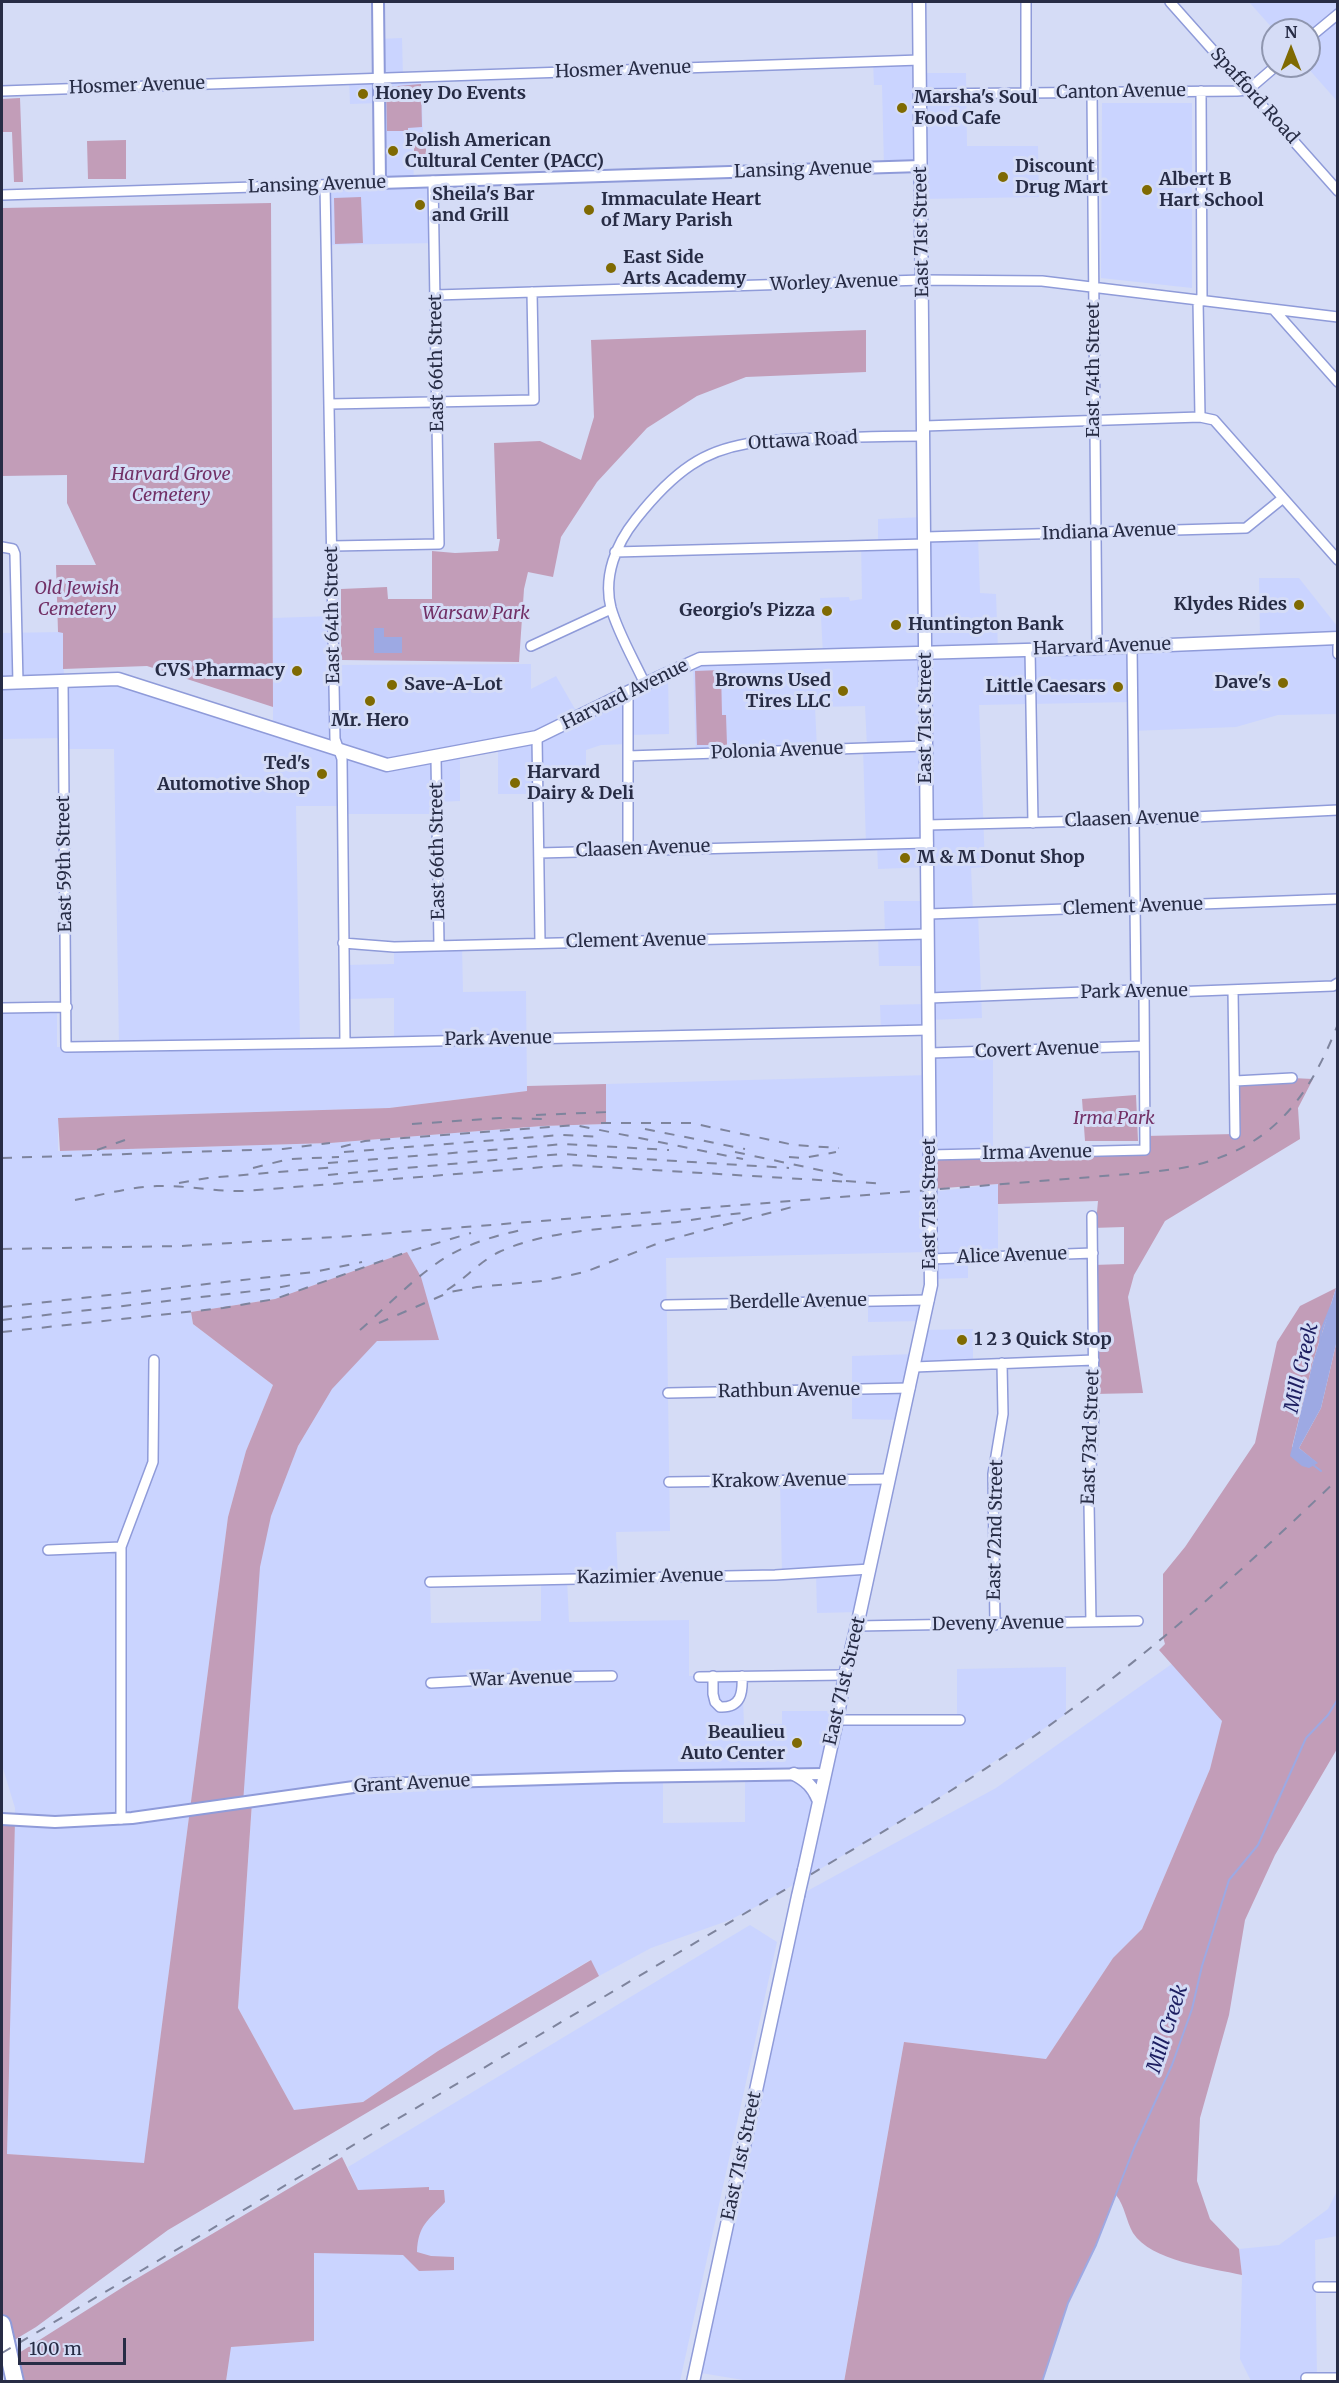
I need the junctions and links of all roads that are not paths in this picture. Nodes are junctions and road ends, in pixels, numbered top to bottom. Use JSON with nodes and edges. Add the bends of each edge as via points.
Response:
{"nodes":[{"id":1,"x":378,"y":2,"type":"edge"},
{"id":2,"x":919,"y":2,"type":"edge"},
{"id":3,"x":1026,"y":2,"type":"edge"},
{"id":4,"x":1170,"y":2,"type":"edge"},
{"id":5,"x":1338,"y":14,"type":"edge"},
{"id":6,"x":1321,"y":28,"type":"edge"},
{"id":7,"x":920,"y":60,"type":"junction"},
{"id":8,"x":380,"y":78,"type":"junction"},
{"id":9,"x":1262,"y":78,"type":"edge"},
{"id":10,"x":1248,"y":90,"type":"junction"},
{"id":11,"x":1201,"y":91,"type":"junction"},
{"id":12,"x":2,"y":92,"type":"edge"},
{"id":13,"x":1092,"y":92,"type":"junction"},
{"id":14,"x":920,"y":94,"type":"junction"},
{"id":15,"x":1026,"y":94,"type":"junction"},
{"id":16,"x":921,"y":166,"type":"junction"},
{"id":17,"x":433,"y":182,"type":"junction"},
{"id":18,"x":380,"y":183,"type":"junction"},
{"id":19,"x":325,"y":185,"type":"junction"},
{"id":20,"x":1338,"y":190,"type":"edge"},
{"id":21,"x":2,"y":195,"type":"edge"},
{"id":22,"x":922,"y":280,"type":"junction"},
{"id":23,"x":1094,"y":287,"type":"junction"},
{"id":24,"x":532,"y":292,"type":"junction"},
{"id":25,"x":436,"y":295,"type":"junction"},
{"id":26,"x":1200,"y":301,"type":"junction"},
{"id":27,"x":1274,"y":310,"type":"junction"},
{"id":28,"x":1338,"y":317,"type":"edge"},
{"id":29,"x":1338,"y":382,"type":"edge"},
{"id":30,"x":437,"y":403,"type":"junction"},
{"id":31,"x":330,"y":404,"type":"junction"},
{"id":32,"x":1200,"y":417,"type":"junction"},
{"id":33,"x":1094,"y":421,"type":"junction"},
{"id":34,"x":924,"y":431,"type":"junction"},
{"id":35,"x":1283,"y":498,"type":"junction"},
{"id":36,"x":1095,"y":531,"type":"junction"},
{"id":37,"x":925,"y":541,"type":"junction"},
{"id":38,"x":332,"y":546,"type":"junction"},
{"id":39,"x":2,"y":547,"type":"edge"},
{"id":40,"x":615,"y":552,"type":"junction"},
{"id":41,"x":1338,"y":560,"type":"edge"},
{"id":42,"x":612,"y":609,"type":"junction"},
{"id":43,"x":1338,"y":638,"type":"edge"},
{"id":44,"x":531,"y":646,"type":"dead end"},
{"id":45,"x":1132,"y":646,"type":"junction"},
{"id":46,"x":1338,"y":646,"type":"edge"},
{"id":47,"x":1097,"y":648,"type":"junction"},
{"id":48,"x":1030,"y":649,"type":"junction"},
{"id":49,"x":926,"y":652,"type":"junction"},
{"id":50,"x":1338,"y":654,"type":"edge"},
{"id":51,"x":63,"y":681,"type":"junction"},
{"id":52,"x":2,"y":683,"type":"edge"},
{"id":53,"x":18,"y":683,"type":"junction"},
{"id":54,"x":645,"y":684,"type":"junction"},
{"id":55,"x":628,"y":692,"type":"junction"},
{"id":56,"x":537,"y":737,"type":"junction"},
{"id":57,"x":926,"y":746,"type":"junction"},
{"id":58,"x":339,"y":751,"type":"junction"},
{"id":59,"x":628,"y":756,"type":"junction"},
{"id":60,"x":436,"y":758,"type":"junction"},
{"id":61,"x":1338,"y":810,"type":"edge"},
{"id":62,"x":1133,"y":820,"type":"junction"},
{"id":63,"x":1033,"y":823,"type":"junction"},
{"id":64,"x":927,"y":825,"type":"junction"},
{"id":65,"x":928,"y":843,"type":"junction"},
{"id":66,"x":628,"y":849,"type":"junction"},
{"id":67,"x":539,"y":853,"type":"junction"},
{"id":68,"x":1338,"y":899,"type":"edge"},
{"id":69,"x":1136,"y":907,"type":"junction"},
{"id":70,"x":929,"y":914,"type":"junction"},
{"id":71,"x":928,"y":934,"type":"junction"},
{"id":72,"x":540,"y":943,"type":"junction"},
{"id":73,"x":343,"y":944,"type":"junction"},
{"id":74,"x":439,"y":945,"type":"junction"},
{"id":75,"x":1338,"y":983,"type":"edge"},
{"id":76,"x":1233,"y":990,"type":"junction"},
{"id":77,"x":1140,"y":992,"type":"junction"},
{"id":78,"x":929,"y":998,"type":"junction"},
{"id":79,"x":67,"y":1007,"type":"junction"},
{"id":80,"x":2,"y":1008,"type":"edge"},
{"id":81,"x":929,"y":1029,"type":"junction"},
{"id":82,"x":345,"y":1043,"type":"junction"},
{"id":83,"x":1144,"y":1046,"type":"junction"},
{"id":84,"x":66,"y":1047,"type":"joint"},
{"id":85,"x":930,"y":1053,"type":"junction"},
{"id":86,"x":1292,"y":1078,"type":"dead end"},
{"id":87,"x":1234,"y":1081,"type":"junction"},
{"id":88,"x":1235,"y":1134,"type":"dead end"},
{"id":89,"x":930,"y":1155,"type":"junction"},
{"id":90,"x":1092,"y":1216,"type":"dead end"},
{"id":91,"x":1093,"y":1253,"type":"junction"},
{"id":92,"x":930,"y":1259,"type":"junction"},
{"id":93,"x":929,"y":1300,"type":"junction"},
{"id":94,"x":666,"y":1305,"type":"dead end"},
{"id":95,"x":154,"y":1360,"type":"dead end"},
{"id":96,"x":1094,"y":1360,"type":"junction"},
{"id":97,"x":1002,"y":1363,"type":"junction"},
{"id":98,"x":914,"y":1367,"type":"junction"},
{"id":99,"x":909,"y":1388,"type":"junction"},
{"id":100,"x":668,"y":1393,"type":"dead end"},
{"id":101,"x":889,"y":1479,"type":"junction"},
{"id":102,"x":669,"y":1482,"type":"dead end"},
{"id":103,"x":122,"y":1547,"type":"junction"},
{"id":104,"x":48,"y":1550,"type":"dead end"},
{"id":105,"x":870,"y":1569,"type":"junction"},
{"id":106,"x":430,"y":1582,"type":"dead end"},
{"id":107,"x":1138,"y":1621,"type":"dead end"},
{"id":108,"x":1091,"y":1622,"type":"junction"},
{"id":109,"x":995,"y":1624,"type":"junction"},
{"id":110,"x":857,"y":1626,"type":"junction"},
{"id":111,"x":845,"y":1675,"type":"junction"},
{"id":112,"x":612,"y":1676,"type":"dead end"},
{"id":113,"x":712,"y":1676,"type":"junction"},
{"id":114,"x":742,"y":1676,"type":"junction"},
{"id":115,"x":699,"y":1677,"type":"dead end"},
{"id":116,"x":431,"y":1683,"type":"dead end"},
{"id":117,"x":837,"y":1720,"type":"junction"},
{"id":118,"x":960,"y":1720,"type":"dead end"},
{"id":119,"x":794,"y":1774,"type":"junction"},
{"id":120,"x":824,"y":1774,"type":"junction"},
{"id":121,"x":818,"y":1799,"type":"junction"},
{"id":122,"x":2,"y":1819,"type":"edge"},
{"id":123,"x":121,"y":1820,"type":"junction"},
{"id":124,"x":1318,"y":2287,"type":"dead end"},
{"id":125,"x":1338,"y":2287,"type":"edge"},
{"id":126,"x":2,"y":2324,"type":"edge"},
{"id":127,"x":1306,"y":2378,"type":"dead end"},
{"id":128,"x":1338,"y":2378,"type":"edge"},
{"id":129,"x":15,"y":2382,"type":"edge"},
{"id":130,"x":693,"y":2382,"type":"edge"}],
"edges":[{"from":1,"to":8,"type":"street"},
{"from":2,"to":7,"type":"main road","name":"East 71st Street"},
{"from":3,"to":15,"type":"street"},
{"from":4,"to":10,"type":"street","name":"Spafford Road"},
{"from":5,"to":6,"type":"street"},
{"from":7,"to":8,"type":"street","name":"Hosmer Avenue"},
{"from":7,"to":14,"type":"main road","name":"East 71st Street"},
{"from":8,"to":12,"type":"street","name":"Hosmer Avenue"},
{"from":8,"to":18,"type":"street"},
{"from":9,"to":10,"type":"street"},
{"from":10,"to":11,"type":"street","name":"Canton Avenue"},
{"from":10,"to":20,"type":"street","name":"Spafford Road"},
{"from":11,"to":13,"type":"street","name":"Canton Avenue"},
{"from":11,"to":26,"type":"street"},
{"from":13,"to":15,"type":"street","name":"Canton Avenue"},
{"from":13,"to":23,"type":"street","name":"East 74th Street"},
{"from":14,"to":15,"type":"street","name":"Canton Avenue"},
{"from":14,"to":16,"type":"main road","name":"East 71st Street"},
{"from":16,"to":17,"type":"street","name":"Lansing Avenue"},
{"from":16,"to":22,"type":"main road","name":"East 71st Street"},
{"from":17,"to":18,"type":"street","name":"Lansing Avenue"},
{"from":17,"to":25,"type":"street","name":"East 66th Street"},
{"from":18,"to":19,"type":"street","name":"Lansing Avenue"},
{"from":19,"to":21,"type":"street","name":"Lansing Avenue"},
{"from":19,"to":31,"type":"street","name":"East 64th Street"},
{"from":22,"to":23,"type":"street","name":"Worley Avenue","via":[[1042,281]]},
{"from":22,"to":24,"type":"street","name":"Worley Avenue"},
{"from":22,"to":34,"type":"main road","name":"East 71st Street"},
{"from":23,"to":26,"type":"street","name":"Worley Avenue"},
{"from":23,"to":33,"type":"street","name":"East 74th Street"},
{"from":24,"to":25,"type":"street","name":"Worley Avenue"},
{"from":24,"to":30,"type":"street","via":[[534,400]]},
{"from":25,"to":30,"type":"street","name":"East 66th Street"},
{"from":26,"to":27,"type":"street","name":"Worley Avenue"},
{"from":26,"to":32,"type":"street"},
{"from":27,"to":28,"type":"street","name":"Worley Avenue"},
{"from":27,"to":29,"type":"street"},
{"from":30,"to":31,"type":"street"},
{"from":30,"to":38,"type":"street","name":"East 66th Street","via":[[439,544]]},
{"from":31,"to":38,"type":"street","name":"East 64th Street"},
{"from":32,"to":33,"type":"street","name":"Ottawa Road"},
{"from":32,"to":35,"type":"street","via":[[1214,420]]},
{"from":33,"to":34,"type":"street","name":"Ottawa Road"},
{"from":33,"to":36,"type":"street","name":"East 74th Street"},
{"from":34,"to":37,"type":"main road","name":"East 71st Street"},
{"from":34,"to":40,"type":"street","name":"Ottawa Road","via":[[769,440],[739,444],[714,453],[675,478],[638,516]]},
{"from":35,"to":36,"type":"street","name":"Indiana Avenue","via":[[1246,528]]},
{"from":35,"to":41,"type":"street"},
{"from":36,"to":37,"type":"street","name":"Indiana Avenue"},
{"from":36,"to":47,"type":"street","name":"East 74th Street"},
{"from":37,"to":40,"type":"street","name":"Indiana Avenue"},
{"from":37,"to":49,"type":"main road","name":"East 71st Street"},
{"from":38,"to":58,"type":"street","name":"East 64th Street","via":[[335,739]]},
{"from":39,"to":53,"type":"street","via":[[13,549]]},
{"from":40,"to":42,"type":"street","name":"Ottawa Road","via":[[609,589]]},
{"from":42,"to":44,"type":"street"},
{"from":42,"to":54,"type":"street","name":"Ottawa Road"},
{"from":43,"to":45,"type":"main road","name":"Harvard Avenue"},
{"from":45,"to":47,"type":"main road","name":"Harvard Avenue"},
{"from":45,"to":62,"type":"street"},
{"from":46,"to":50,"type":"street"},
{"from":47,"to":48,"type":"main road","name":"Harvard Avenue"},
{"from":48,"to":49,"type":"main road","name":"Harvard Avenue"},
{"from":48,"to":63,"type":"street"},
{"from":49,"to":54,"type":"main road","name":"Harvard Avenue","via":[[700,659]]},
{"from":49,"to":57,"type":"main road","name":"East 71st Street"},
{"from":51,"to":53,"type":"main road","name":"Harvard Avenue"},
{"from":51,"to":58,"type":"main road","name":"Harvard Avenue","via":[[118,679]]},
{"from":51,"to":79,"type":"street","name":"East 59th Street"},
{"from":52,"to":53,"type":"main road","name":"Harvard Avenue"},
{"from":54,"to":55,"type":"main road","name":"Harvard Avenue"},
{"from":55,"to":56,"type":"main road","name":"Harvard Avenue"},
{"from":55,"to":59,"type":"street"},
{"from":56,"to":60,"type":"main road","name":"Harvard Avenue"},
{"from":56,"to":67,"type":"street"},
{"from":57,"to":59,"type":"street","name":"Polonia Avenue"},
{"from":57,"to":64,"type":"main road","name":"East 71st Street"},
{"from":58,"to":60,"type":"main road","name":"Harvard Avenue","via":[[387,765]]},
{"from":58,"to":73,"type":"street","name":"East 64th Street"},
{"from":59,"to":66,"type":"street"},
{"from":60,"to":74,"type":"street","name":"East 66th Street"},
{"from":61,"to":62,"type":"street","name":"Claasen Avenue"},
{"from":62,"to":63,"type":"street","name":"Claasen Avenue"},
{"from":62,"to":69,"type":"street"},
{"from":63,"to":64,"type":"street","name":"Claasen Avenue"},
{"from":64,"to":65,"type":"main road","name":"East 71st Street"},
{"from":65,"to":66,"type":"street","name":"Claasen Avenue"},
{"from":65,"to":70,"type":"main road","name":"East 71st Street"},
{"from":66,"to":67,"type":"street","name":"Claasen Avenue"},
{"from":67,"to":72,"type":"street"},
{"from":68,"to":69,"type":"street","name":"Clement Avenue"},
{"from":69,"to":70,"type":"street","name":"Clement Avenue"},
{"from":69,"to":77,"type":"street"},
{"from":70,"to":71,"type":"main road","name":"East 71st Street"},
{"from":71,"to":72,"type":"street","name":"Clement Avenue"},
{"from":71,"to":78,"type":"main road","name":"East 71st Street"},
{"from":72,"to":74,"type":"street","name":"Clement Avenue"},
{"from":73,"to":74,"type":"street","name":"Clement Avenue"},
{"from":73,"to":82,"type":"street","name":"East 64th Street"},
{"from":75,"to":76,"type":"street","name":"Park Avenue"},
{"from":76,"to":77,"type":"street","name":"Park Avenue"},
{"from":76,"to":87,"type":"street"},
{"from":77,"to":78,"type":"street","name":"Park Avenue"},
{"from":77,"to":83,"type":"street"},
{"from":78,"to":81,"type":"main road","name":"East 71st Street"},
{"from":79,"to":80,"type":"street"},
{"from":79,"to":84,"type":"street","name":"East 59th Street"},
{"from":81,"to":82,"type":"street","name":"Park Avenue"},
{"from":81,"to":85,"type":"main road","name":"East 71st Street"},
{"from":82,"to":84,"type":"street","name":"Park Avenue"},
{"from":83,"to":85,"type":"street","name":"Covert Avenue"},
{"from":83,"to":89,"type":"street","name":"Irma Avenue","via":[[1145,1150]]},
{"from":85,"to":89,"type":"main road","name":"East 71st Street"},
{"from":86,"to":87,"type":"street"},
{"from":87,"to":88,"type":"street"},
{"from":89,"to":92,"type":"main road","name":"East 71st Street"},
{"from":90,"to":91,"type":"street","name":"East 73rd Street"},
{"from":91,"to":92,"type":"street","name":"Alice Avenue"},
{"from":91,"to":96,"type":"street","name":"East 73rd Street"},
{"from":92,"to":93,"type":"main road","name":"East 71st Street"},
{"from":93,"to":94,"type":"street","name":"Berdelle Avenue"},
{"from":93,"to":98,"type":"main road","name":"East 71st Street"},
{"from":95,"to":103,"type":"street","via":[[153,1462]]},
{"from":96,"to":97,"type":"street"},
{"from":96,"to":108,"type":"street","name":"East 73rd Street","via":[[1089,1480]]},
{"from":97,"to":98,"type":"street"},
{"from":97,"to":109,"type":"street","name":"East 72nd Street","via":[[1003,1414],[993,1474]]},
{"from":98,"to":99,"type":"main road","name":"East 71st Street"},
{"from":99,"to":100,"type":"street","name":"Rathbun Avenue"},
{"from":99,"to":101,"type":"main road","name":"East 71st Street"},
{"from":101,"to":102,"type":"street","name":"Krakow Avenue"},
{"from":101,"to":105,"type":"main road","name":"East 71st Street"},
{"from":103,"to":104,"type":"street"},
{"from":103,"to":123,"type":"street"},
{"from":105,"to":106,"type":"street","name":"Kazimier Avenue","via":[[775,1575]]},
{"from":105,"to":110,"type":"main road","name":"East 71st Street"},
{"from":107,"to":108,"type":"street","name":"Deveny Avenue"},
{"from":108,"to":109,"type":"street","name":"Deveny Avenue"},
{"from":109,"to":110,"type":"street","name":"Deveny Avenue"},
{"from":110,"to":111,"type":"main road","name":"East 71st Street"},
{"from":111,"to":114,"type":"street"},
{"from":111,"to":117,"type":"main road","name":"East 71st Street"},
{"from":112,"to":116,"type":"street","name":"War Avenue"},
{"from":113,"to":114,"type":"street"},
{"from":113,"to":114,"type":"street","via":[[715,1702],[728,1707],[740,1700]]},
{"from":113,"to":115,"type":"street"},
{"from":117,"to":118,"type":"street"},
{"from":117,"to":120,"type":"main road","name":"East 71st Street"},
{"from":119,"to":120,"type":"street","name":"Grant Avenue"},
{"from":119,"to":121,"type":"main road","via":[[807,1782]]},
{"from":119,"to":123,"type":"street","name":"Grant Avenue","via":[[375,1784]]},
{"from":120,"to":121,"type":"main road","name":"East 71st Street"},
{"from":121,"to":130,"type":"main road","name":"East 71st Street","bridge":true},
{"from":122,"to":123,"type":"street","name":"Grant Avenue"},
{"from":124,"to":125,"type":"street"},
{"from":126,"to":129,"type":"highway"},
{"from":127,"to":128,"type":"street"}]}
